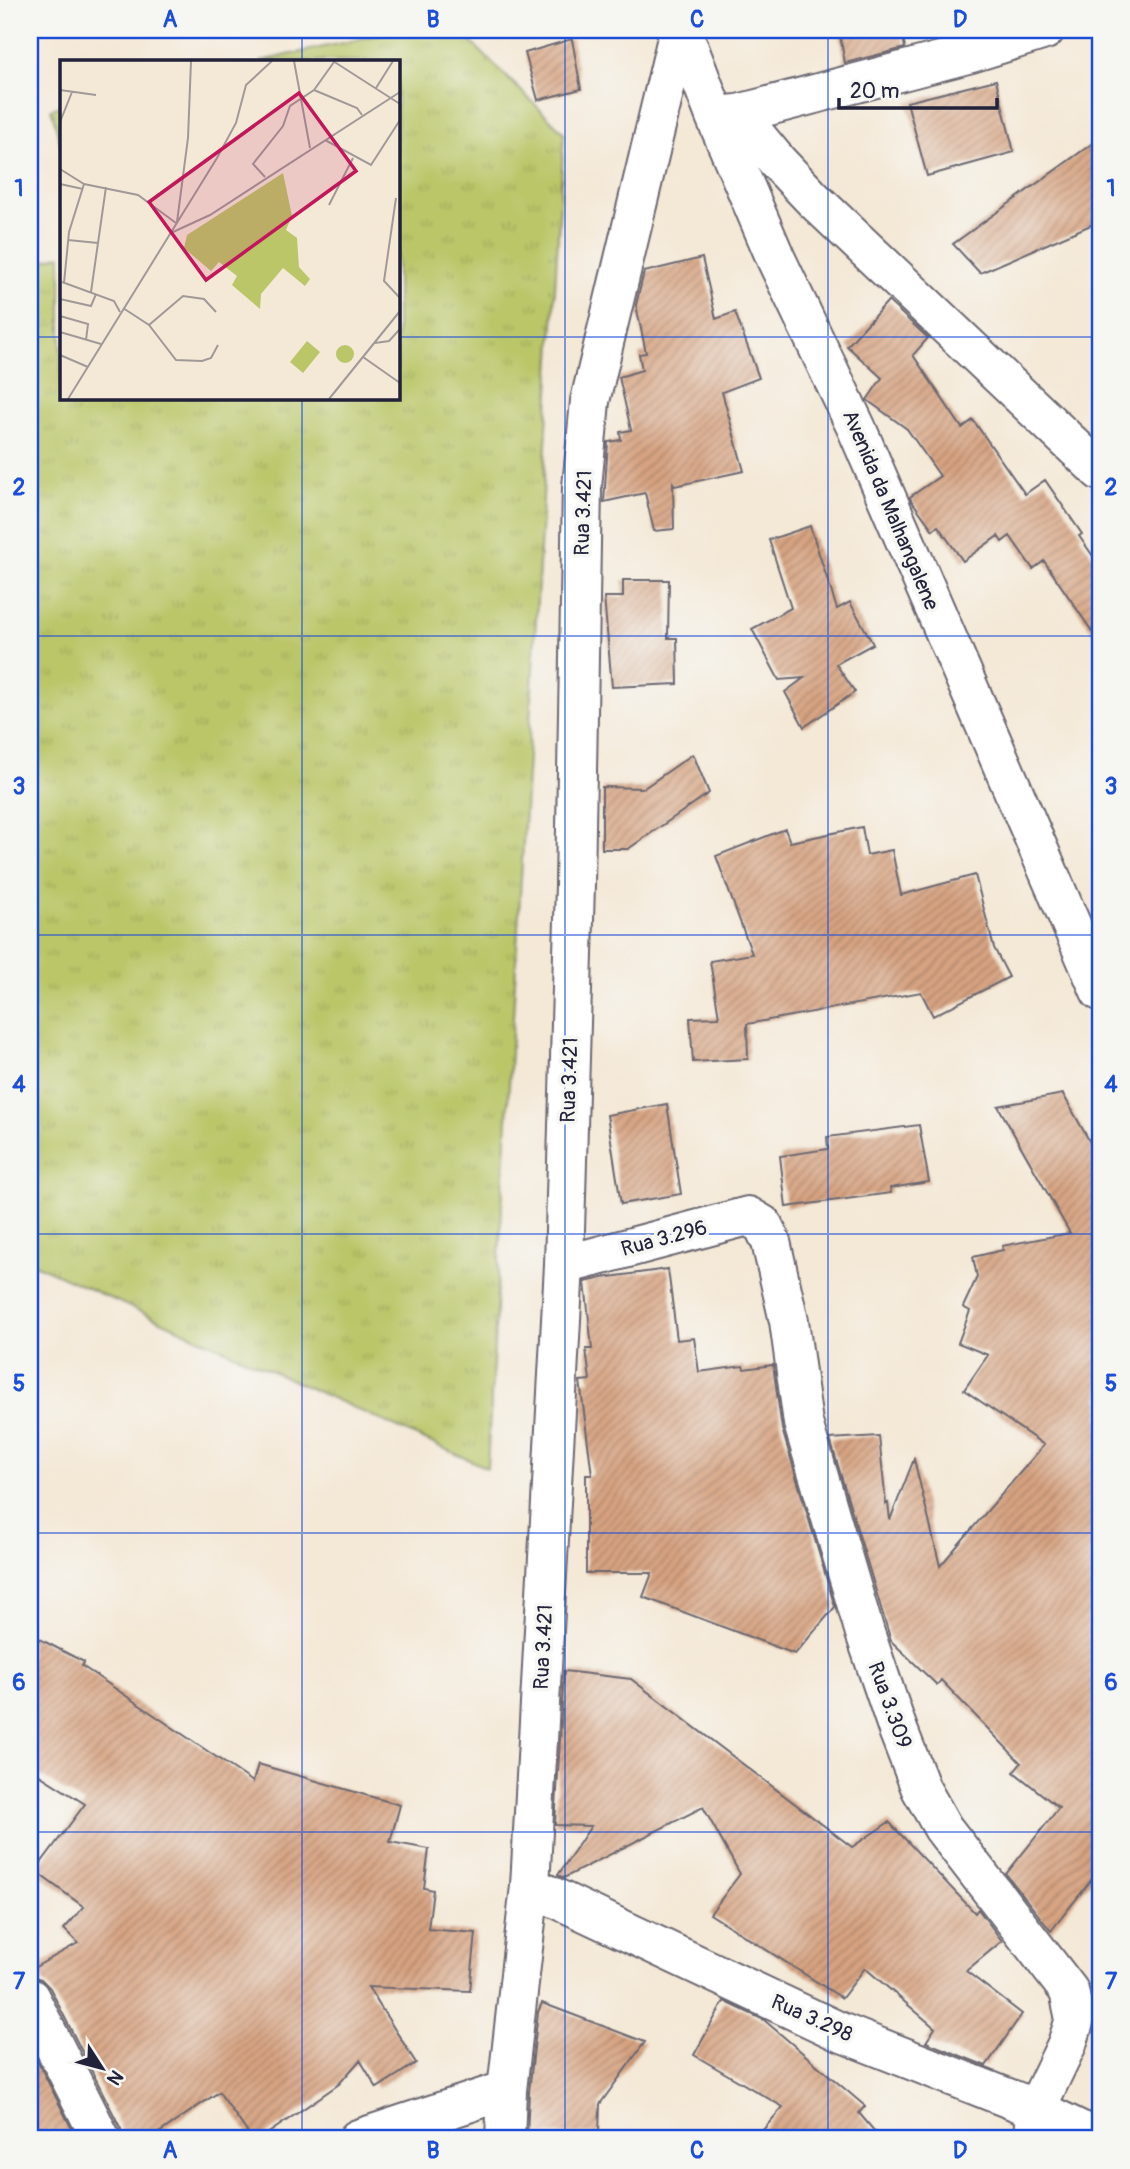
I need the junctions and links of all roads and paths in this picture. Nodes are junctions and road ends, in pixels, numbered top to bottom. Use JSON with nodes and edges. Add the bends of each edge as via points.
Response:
{"nodes":[{"id":1,"x":681,"y":30,"type":"edge"},
{"id":2,"x":1045,"y":30,"type":"edge"},
{"id":3,"x":727,"y":115,"type":"junction"},
{"id":4,"x":1100,"y":471,"type":"edge"},
{"id":5,"x":1100,"y":991,"type":"edge"},
{"id":6,"x":763,"y":1225,"type":"joint"},
{"id":7,"x":564,"y":1265,"type":"junction"},
{"id":8,"x":530,"y":1886,"type":"junction"},
{"id":9,"x":30,"y":1998,"type":"edge"},
{"id":10,"x":507,"y":2090,"type":"junction"},
{"id":11,"x":1035,"y":2124,"type":"edge"},
{"id":12,"x":101,"y":2139,"type":"edge"},
{"id":13,"x":358,"y":2139,"type":"edge"},
{"id":14,"x":505,"y":2139,"type":"edge"},
{"id":15,"x":1098,"y":2139,"type":"edge"}],
"edges":[{"from":1,"to":3,"type":"street","name":"Avenida da Malhangalene"},
{"from":1,"to":7,"type":"street","name":"Rua 3.421","via":[[590,401],[582,488]]},
{"from":2,"to":3,"type":"street"},
{"from":3,"to":4,"type":"street"},
{"from":3,"to":5,"type":"street","name":"Avenida da Malhangalene","via":[[776,259],[856,427]]},
{"from":6,"to":7,"type":"street","name":"Rua 3.296","via":[[748,1216]]},
{"from":6,"to":11,"type":"street","name":"Rua 3.309","via":[[789,1321],[803,1423],[865,1633],[916,1777],[943,1828],[1069,1991],[1075,2019]]},
{"from":7,"to":8,"type":"street","name":"Rua 3.421"},
{"from":8,"to":10,"type":"street","name":"Rua 3.421"},
{"from":8,"to":11,"type":"street","name":"Rua 3.298"},
{"from":9,"to":12,"type":"street"},
{"from":10,"to":13,"type":"street"},
{"from":10,"to":14,"type":"street","name":"Rua 3.421"},
{"from":11,"to":15,"type":"street","name":"Rua 3.298"}]}
